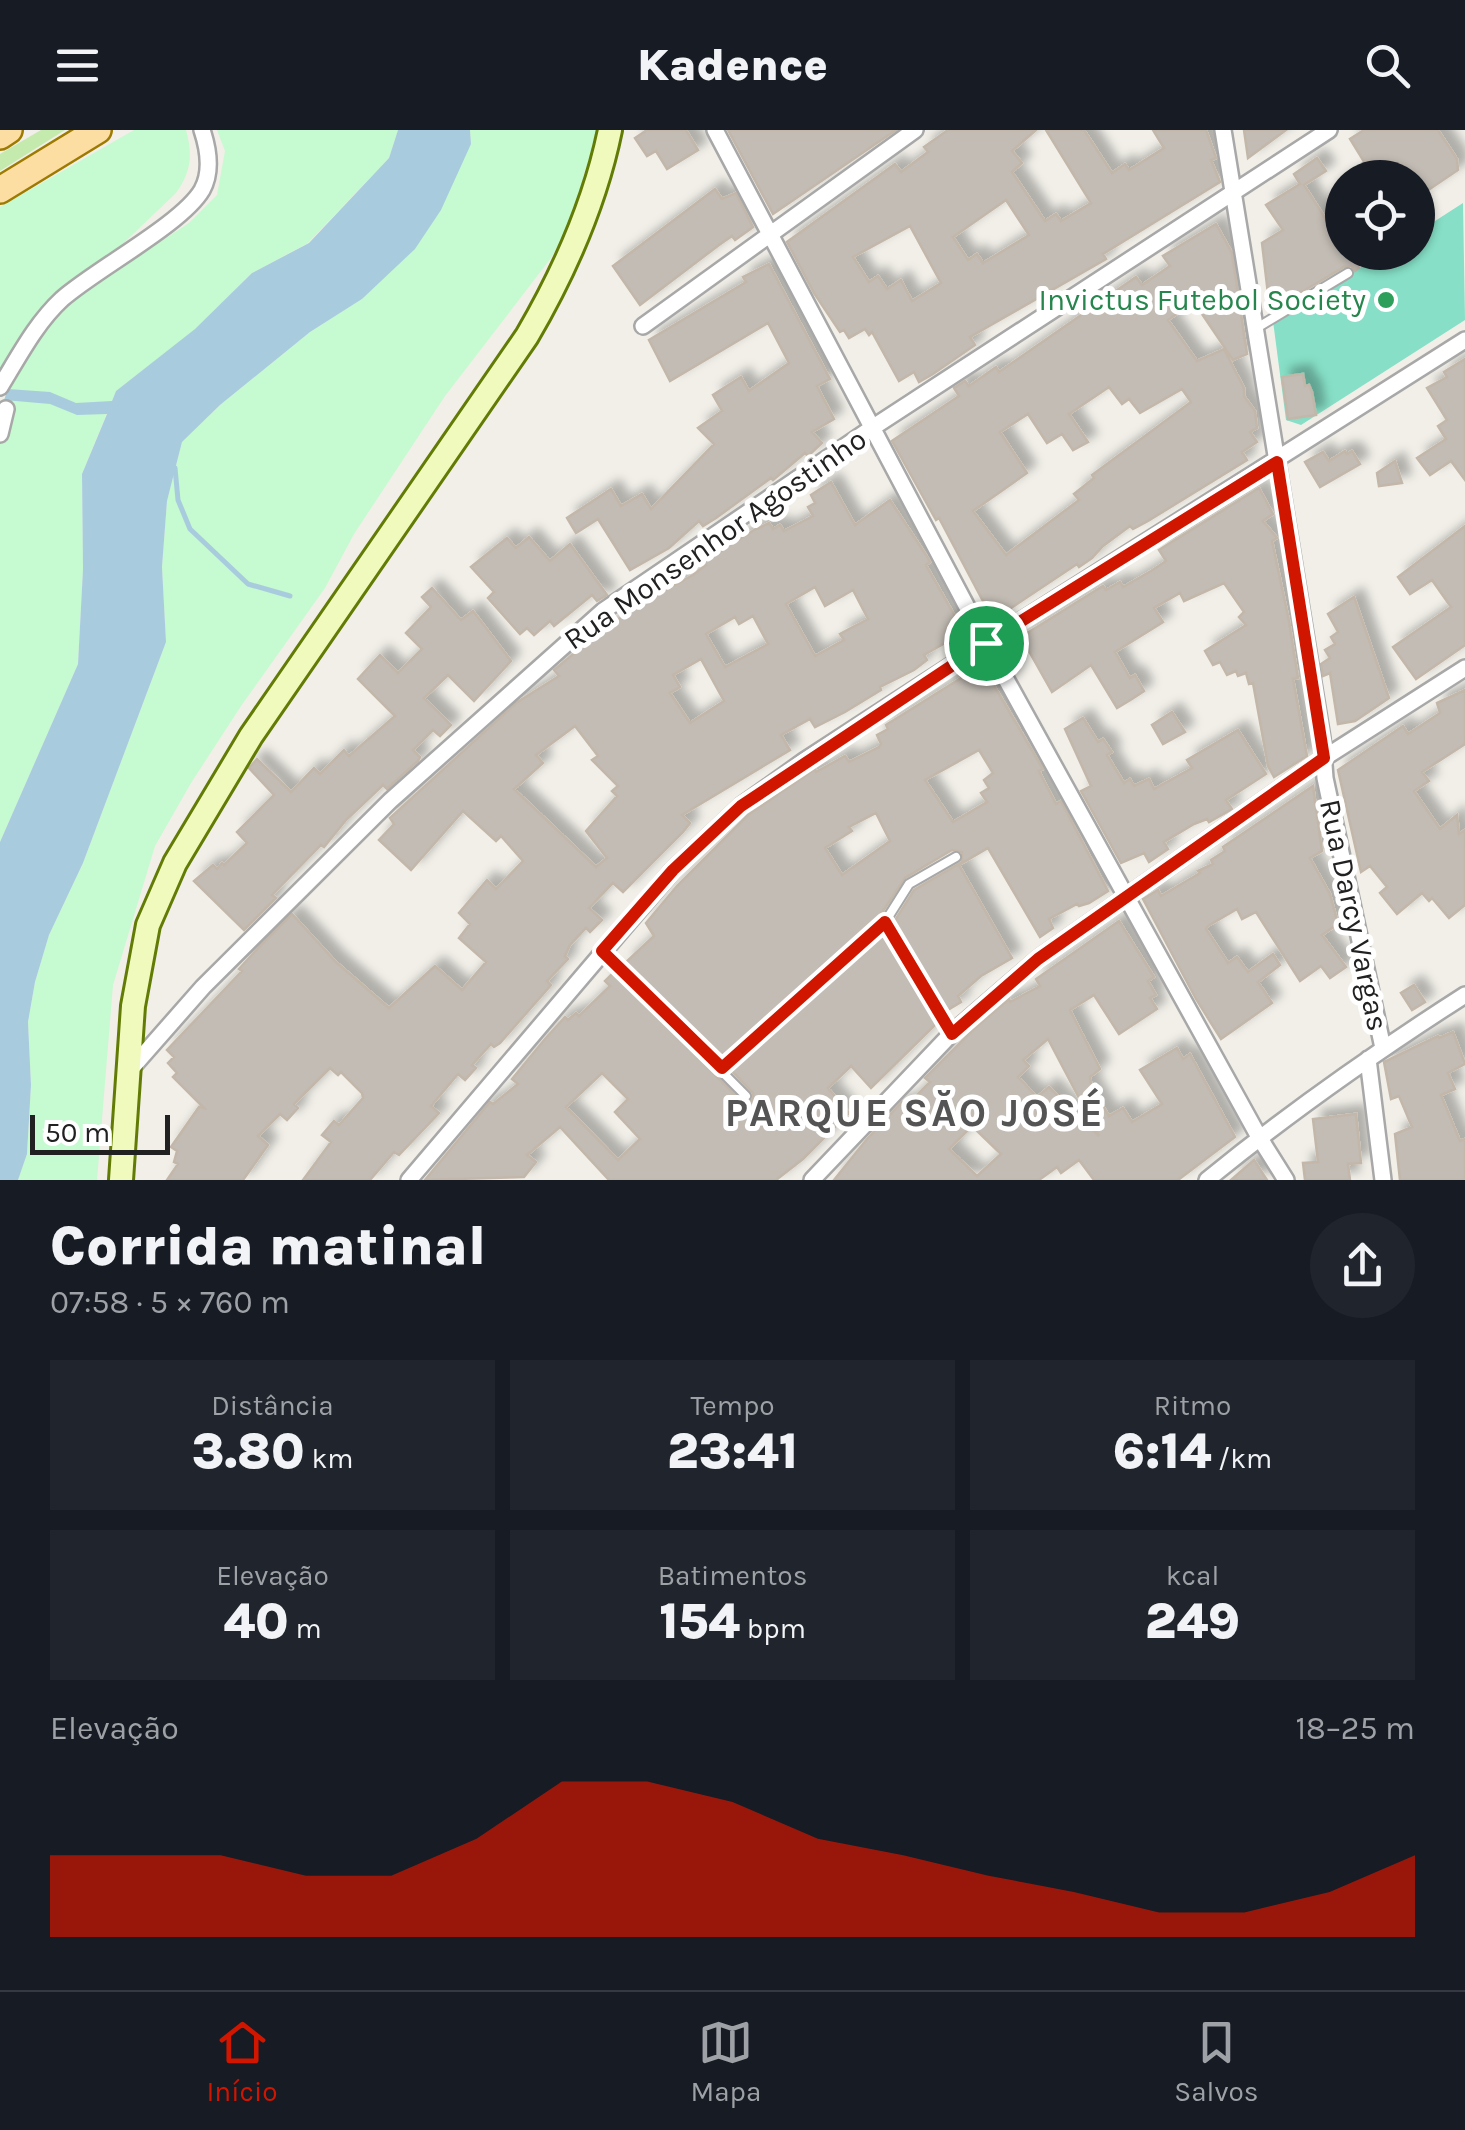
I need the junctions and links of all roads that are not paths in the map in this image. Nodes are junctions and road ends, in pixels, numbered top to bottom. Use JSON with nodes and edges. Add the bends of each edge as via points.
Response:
{"nodes":[{"id":1,"x":9,"y":130,"type":"edge"},
{"id":2,"x":98,"y":130,"type":"edge"},
{"id":3,"x":202,"y":130,"type":"edge"},
{"id":4,"x":610,"y":130,"type":"edge"},
{"id":5,"x":715,"y":130,"type":"edge"},
{"id":6,"x":915,"y":130,"type":"edge"},
{"id":7,"x":1223,"y":130,"type":"edge"},
{"id":8,"x":1329,"y":130,"type":"edge"},
{"id":9,"x":0,"y":136,"type":"edge"},
{"id":10,"x":0,"y":190,"type":"edge"},
{"id":11,"x":1233,"y":192,"type":"junction"},
{"id":12,"x":772,"y":234,"type":"junction"},
{"id":13,"x":1348,"y":273,"type":"dead end"},
{"id":14,"x":643,"y":326,"type":"dead end"},
{"id":15,"x":1256,"y":329,"type":"junction"},
{"id":16,"x":1465,"y":340,"type":"edge"},
{"id":17,"x":3,"y":382,"type":"edge"},
{"id":18,"x":6,"y":409,"type":"dead end"},
{"id":19,"x":872,"y":428,"type":"junction"},
{"id":20,"x":0,"y":434,"type":"edge"},
{"id":21,"x":1277,"y":462,"type":"junction"},
{"id":22,"x":986,"y":643,"type":"junction"},
{"id":23,"x":1465,"y":668,"type":"edge"},
{"id":24,"x":1324,"y":758,"type":"junction"},
{"id":25,"x":956,"y":857,"type":"dead end"},
{"id":26,"x":1126,"y":896,"type":"junction"},
{"id":27,"x":885,"y":922,"type":"junction"},
{"id":28,"x":602,"y":951,"type":"junction"},
{"id":29,"x":1465,"y":996,"type":"edge"},
{"id":30,"x":952,"y":1034,"type":"junction"},
{"id":31,"x":1383,"y":1048,"type":"junction"},
{"id":32,"x":1368,"y":1059,"type":"junction"},
{"id":33,"x":722,"y":1068,"type":"junction"},
{"id":34,"x":127,"y":1073,"type":"junction"},
{"id":35,"x":746,"y":1096,"type":"dead end"},
{"id":36,"x":1259,"y":1137,"type":"junction"},
{"id":37,"x":122,"y":1180,"type":"edge"},
{"id":38,"x":409,"y":1180,"type":"edge"},
{"id":39,"x":812,"y":1180,"type":"edge"},
{"id":40,"x":1207,"y":1180,"type":"edge"},
{"id":41,"x":1286,"y":1180,"type":"edge"},
{"id":42,"x":1384,"y":1180,"type":"edge"}],
"edges":[{"from":1,"to":9,"type":"main road"},
{"from":2,"to":10,"type":"main road"},
{"from":3,"to":17,"type":"street","via":[[208,166],[201,192],[60,301]]},
{"from":4,"to":34,"type":"main road","via":[[560,280],[528,336],[251,736],[175,863],[148,924]]},
{"from":5,"to":12,"type":"street"},
{"from":6,"to":12,"type":"street"},
{"from":7,"to":11,"type":"street","name":"Rua Darcy Vargas"},
{"from":8,"to":11,"type":"street","name":"Rua Monsenhor Agostinho"},
{"from":11,"to":15,"type":"street","name":"Rua Darcy Vargas"},
{"from":11,"to":19,"type":"street","name":"Rua Monsenhor Agostinho"},
{"from":12,"to":14,"type":"street"},
{"from":12,"to":19,"type":"street"},
{"from":13,"to":15,"type":"lane"},
{"from":15,"to":21,"type":"street","name":"Rua Darcy Vargas"},
{"from":16,"to":21,"type":"street"},
{"from":18,"to":20,"type":"street"},
{"from":19,"to":22,"type":"street"},
{"from":19,"to":34,"type":"street","name":"Rua Monsenhor Agostinho","via":[[587,623],[390,801]]},
{"from":21,"to":22,"type":"street"},
{"from":21,"to":24,"type":"street","name":"Rua Darcy Vargas"},
{"from":22,"to":26,"type":"street"},
{"from":22,"to":28,"type":"street","via":[[741,806]]},
{"from":23,"to":24,"type":"street"},
{"from":24,"to":26,"type":"street"},
{"from":24,"to":31,"type":"street","name":"Rua Darcy Vargas"},
{"from":25,"to":27,"type":"lane","via":[[909,884]]},
{"from":26,"to":30,"type":"street","via":[[1038,959]]},
{"from":26,"to":36,"type":"street"},
{"from":27,"to":30,"type":"lane"},
{"from":27,"to":33,"type":"lane"},
{"from":28,"to":33,"type":"lane"},
{"from":28,"to":38,"type":"street"},
{"from":29,"to":31,"type":"street"},
{"from":30,"to":39,"type":"street"},
{"from":31,"to":32,"type":"street"},
{"from":32,"to":36,"type":"street"},
{"from":32,"to":42,"type":"street","name":"Rua Darcy Vargas"},
{"from":33,"to":35,"type":"lane"},
{"from":34,"to":37,"type":"main road"},
{"from":36,"to":40,"type":"street"},
{"from":36,"to":41,"type":"street"}]}
